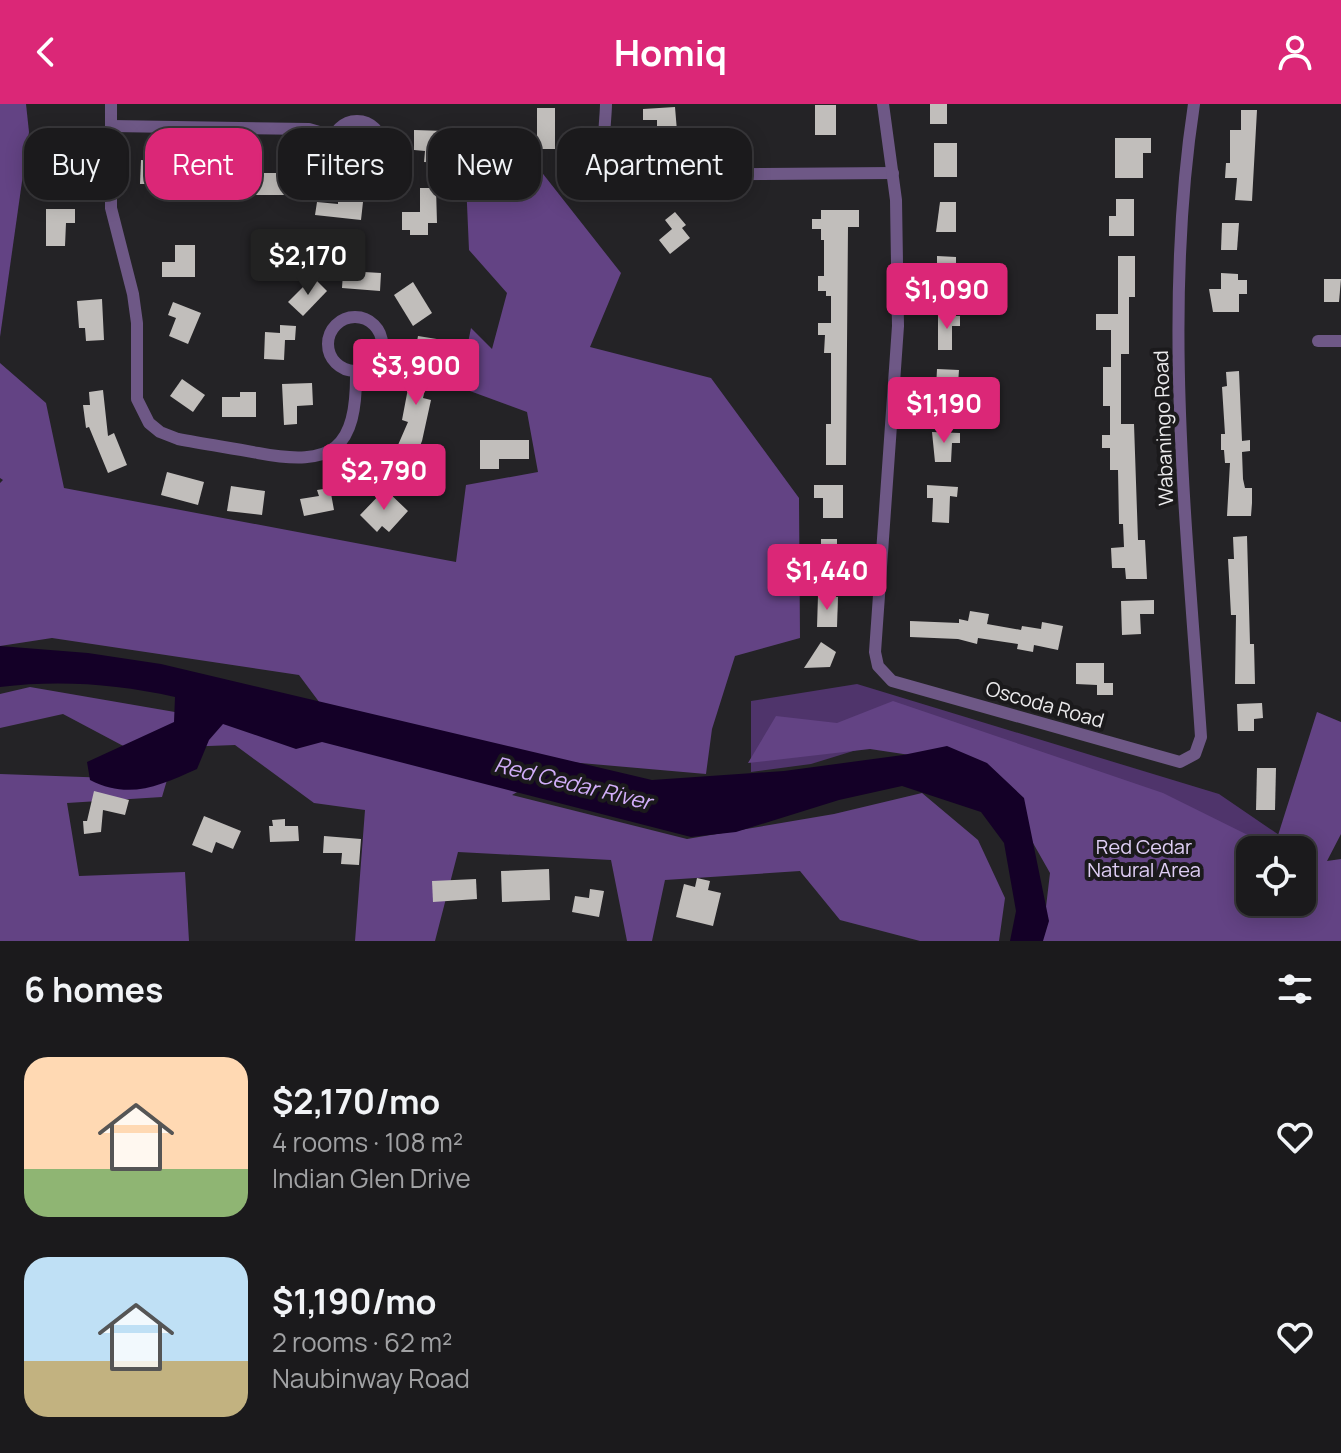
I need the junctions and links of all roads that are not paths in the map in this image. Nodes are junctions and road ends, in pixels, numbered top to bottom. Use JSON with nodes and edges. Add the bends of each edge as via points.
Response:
{"nodes":[{"id":1,"x":111,"y":104,"type":"edge"},
{"id":2,"x":606,"y":104,"type":"edge"},
{"id":3,"x":883,"y":104,"type":"edge"},
{"id":4,"x":1194,"y":104,"type":"edge"},
{"id":5,"x":111,"y":126,"type":"junction"},
{"id":6,"x":278,"y":129,"type":"edge"},
{"id":7,"x":333,"y":136,"type":"joint"},
{"id":8,"x":893,"y":173,"type":"junction"},
{"id":9,"x":1318,"y":341,"type":"dead end"},
{"id":10,"x":1341,"y":341,"type":"edge"},
{"id":11,"x":356,"y":371,"type":"junction"},
{"id":12,"x":1198,"y":750,"type":"joint"}],
"edges":[{"from":1,"to":5,"type":"street"},
{"from":2,"to":8,"type":"street","via":[[606,161],[610,170],[622,175]]},
{"from":3,"to":8,"type":"street"},
{"from":4,"to":12,"type":"street","name":"Wabaningo Road","via":[[1181,198],[1179,334]]},
{"from":5,"to":6,"type":"street"},
{"from":5,"to":11,"type":"street","via":[[111,208],[137,323],[137,399],[149,423],[178,439],[310,459],[330,450],[350,424]]},
{"from":7,"to":7,"type":"street","via":[[334,159],[349,170],[368,169],[381,155],[380,136],[367,123],[348,122]]},
{"from":8,"to":12,"type":"street","name":"Oscoda Road","via":[[898,326],[875,652],[881,671],[892,681],[1165,759],[1180,762]]},
{"from":9,"to":10,"type":"street"},
{"from":11,"to":11,"type":"street","via":[[375,363],[383,343],[375,324],[355,316],[336,324],[328,344],[336,363]]}]}
